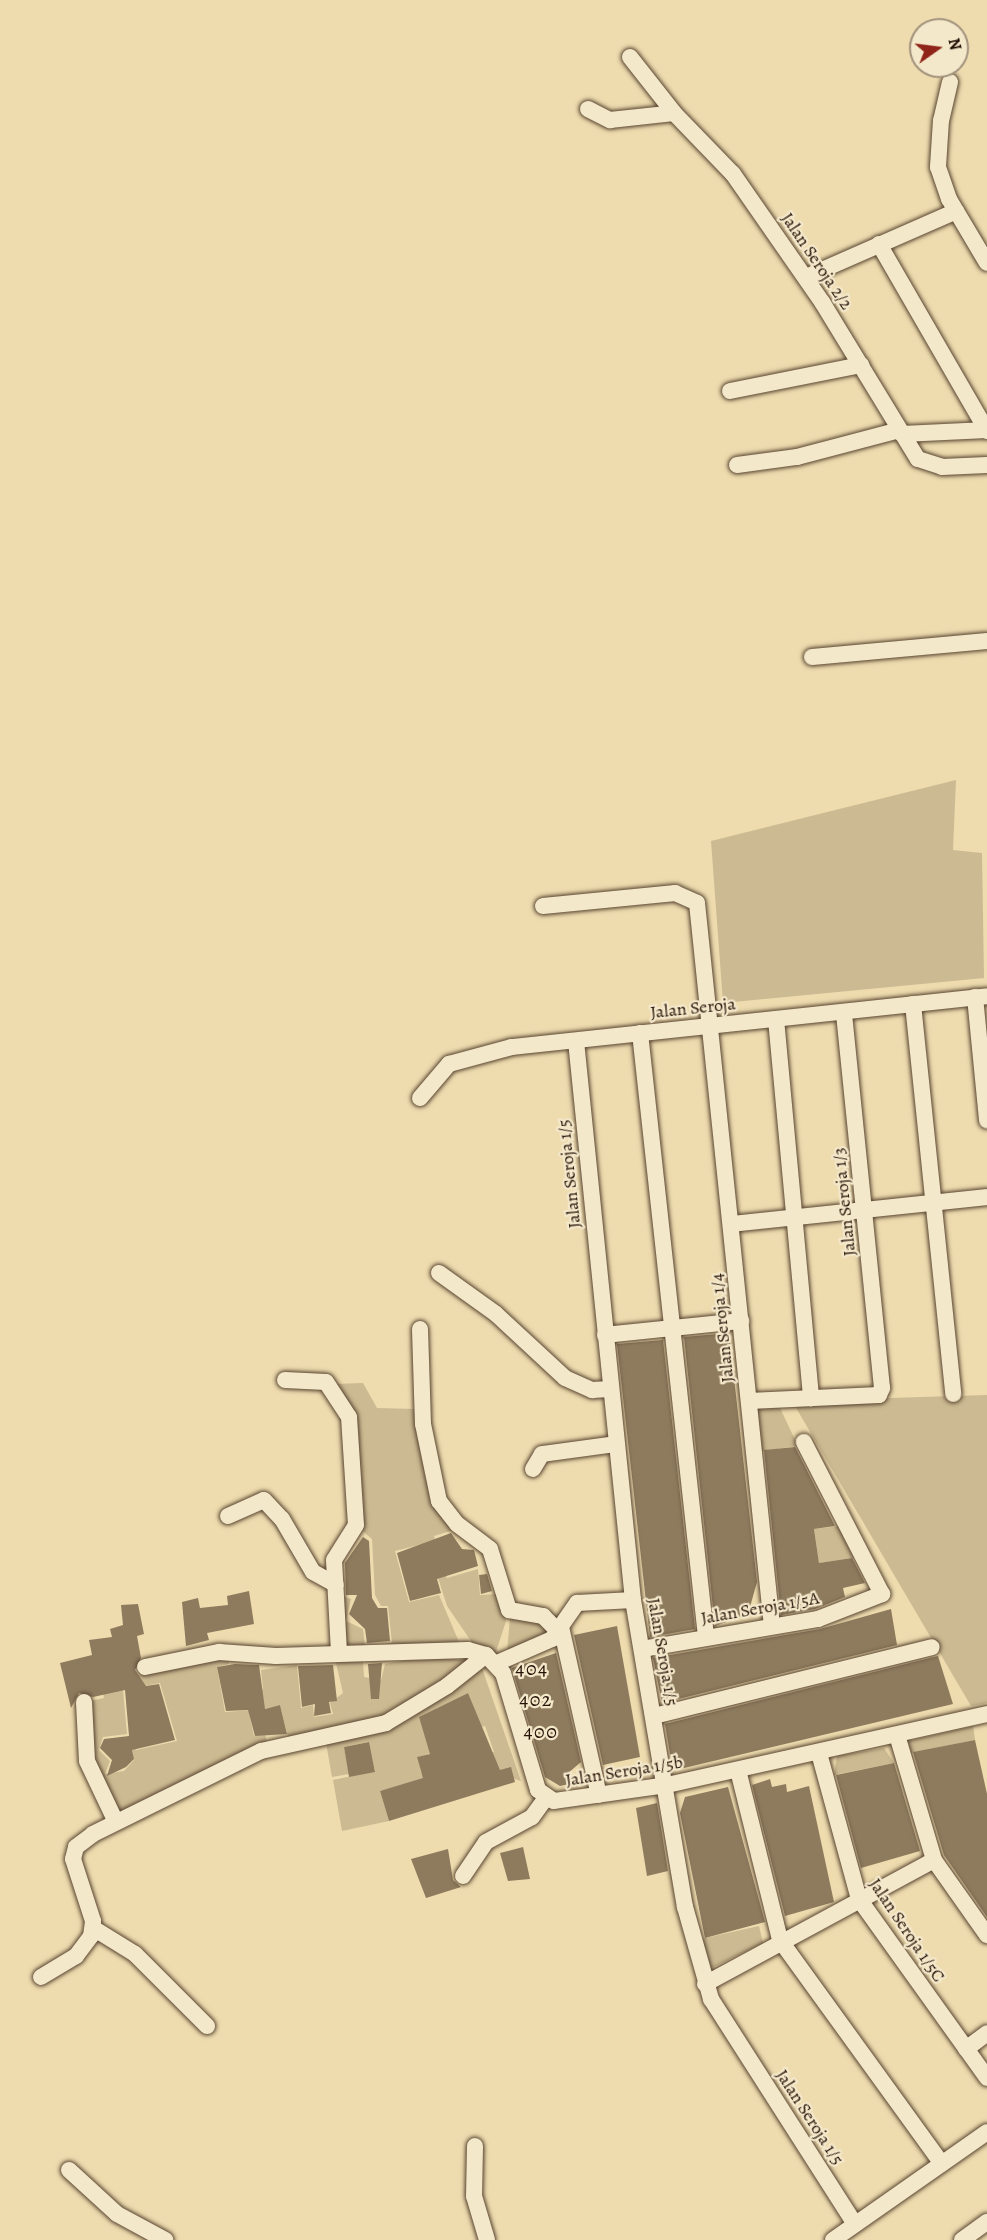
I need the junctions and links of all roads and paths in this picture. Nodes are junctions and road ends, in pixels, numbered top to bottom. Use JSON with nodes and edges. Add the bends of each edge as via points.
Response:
{"nodes":[{"id":1,"x":630,"y":57,"type":"dead end"},
{"id":2,"x":950,"y":82,"type":"dead end"},
{"id":3,"x":588,"y":109,"type":"dead end"},
{"id":4,"x":674,"y":113,"type":"junction"},
{"id":5,"x":956,"y":211,"type":"junction"},
{"id":6,"x":879,"y":244,"type":"junction"},
{"id":7,"x":987,"y":263,"type":"edge"},
{"id":8,"x":806,"y":277,"type":"junction"},
{"id":9,"x":861,"y":365,"type":"junction"},
{"id":10,"x":730,"y":391,"type":"dead end"},
{"id":11,"x":987,"y":430,"type":"edge"},
{"id":12,"x":901,"y":432,"type":"junction"},
{"id":13,"x":737,"y":465,"type":"dead end"},
{"id":14,"x":987,"y":465,"type":"edge"},
{"id":15,"x":987,"y":641,"type":"edge"},
{"id":16,"x":812,"y":657,"type":"dead end"},
{"id":17,"x":543,"y":906,"type":"dead end"},
{"id":18,"x":981,"y":996,"type":"edge"},
{"id":19,"x":913,"y":1004,"type":"junction"},
{"id":20,"x":844,"y":1012,"type":"junction"},
{"id":21,"x":776,"y":1020,"type":"junction"},
{"id":22,"x":711,"y":1026,"type":"junction"},
{"id":23,"x":640,"y":1033,"type":"junction"},
{"id":24,"x":576,"y":1041,"type":"junction"},
{"id":25,"x":420,"y":1098,"type":"dead end"},
{"id":26,"x":987,"y":1120,"type":"edge"},
{"id":27,"x":987,"y":1197,"type":"edge"},
{"id":28,"x":933,"y":1202,"type":"junction"},
{"id":29,"x":865,"y":1210,"type":"junction"},
{"id":30,"x":796,"y":1217,"type":"junction"},
{"id":31,"x":731,"y":1224,"type":"junction"},
{"id":32,"x":439,"y":1274,"type":"dead end"},
{"id":33,"x":741,"y":1321,"type":"junction"},
{"id":34,"x":420,"y":1329,"type":"dead end"},
{"id":35,"x":672,"y":1329,"type":"junction"},
{"id":36,"x":605,"y":1335,"type":"junction"},
{"id":37,"x":285,"y":1380,"type":"dead end"},
{"id":38,"x":610,"y":1389,"type":"junction"},
{"id":39,"x":953,"y":1394,"type":"dead end"},
{"id":40,"x":811,"y":1398,"type":"junction"},
{"id":41,"x":749,"y":1401,"type":"junction"},
{"id":42,"x":804,"y":1442,"type":"dead end"},
{"id":43,"x":616,"y":1444,"type":"junction"},
{"id":44,"x":532,"y":1469,"type":"dead end"},
{"id":45,"x":228,"y":1516,"type":"dead end"},
{"id":46,"x":336,"y":1585,"type":"junction"},
{"id":47,"x":633,"y":1600,"type":"junction"},
{"id":48,"x":772,"y":1626,"type":"junction"},
{"id":49,"x":559,"y":1629,"type":"junction"},
{"id":50,"x":706,"y":1637,"type":"junction"},
{"id":51,"x":932,"y":1647,"type":"dead end"},
{"id":52,"x":642,"y":1649,"type":"junction"},
{"id":53,"x":339,"y":1652,"type":"junction"},
{"id":54,"x":491,"y":1659,"type":"junction"},
{"id":55,"x":146,"y":1667,"type":"dead end"},
{"id":56,"x":84,"y":1702,"type":"dead end"},
{"id":57,"x":987,"y":1714,"type":"edge"},
{"id":58,"x":654,"y":1716,"type":"junction"},
{"id":59,"x":897,"y":1735,"type":"junction"},
{"id":60,"x":819,"y":1753,"type":"junction"},
{"id":61,"x":738,"y":1770,"type":"junction"},
{"id":62,"x":667,"y":1785,"type":"junction"},
{"id":63,"x":599,"y":1795,"type":"junction"},
{"id":64,"x":546,"y":1798,"type":"junction"},
{"id":65,"x":115,"y":1820,"type":"junction"},
{"id":66,"x":934,"y":1860,"type":"junction"},
{"id":67,"x":463,"y":1876,"type":"dead end"},
{"id":68,"x":859,"y":1899,"type":"junction"},
{"id":69,"x":93,"y":1928,"type":"junction"},
{"id":70,"x":987,"y":1935,"type":"edge"},
{"id":71,"x":780,"y":1940,"type":"junction"},
{"id":72,"x":41,"y":1977,"type":"dead end"},
{"id":73,"x":705,"y":1984,"type":"junction"},
{"id":74,"x":207,"y":2026,"type":"dead end"},
{"id":75,"x":987,"y":2033,"type":"edge"},
{"id":76,"x":966,"y":2049,"type":"junction"},
{"id":77,"x":987,"y":2078,"type":"edge"},
{"id":78,"x":987,"y":2132,"type":"edge"},
{"id":79,"x":475,"y":2146,"type":"dead end"},
{"id":80,"x":942,"y":2164,"type":"junction"},
{"id":81,"x":69,"y":2170,"type":"dead end"},
{"id":82,"x":987,"y":2222,"type":"edge"},
{"id":83,"x":855,"y":2223,"type":"junction"},
{"id":84,"x":165,"y":2240,"type":"edge"},
{"id":85,"x":487,"y":2240,"type":"edge"},
{"id":86,"x":833,"y":2240,"type":"edge"},
{"id":87,"x":962,"y":2240,"type":"edge"}],
"edges":[{"from":1,"to":4,"type":"street","name":"Jalan Seroja 2/2"},
{"from":2,"to":5,"type":"street","via":[[938,149],[944,187]]},
{"from":3,"to":4,"type":"street","via":[[610,120]]},
{"from":4,"to":8,"type":"street","name":"Jalan Seroja 2/2","via":[[733,174]]},
{"from":5,"to":6,"type":"street"},
{"from":5,"to":7,"type":"street"},
{"from":6,"to":8,"type":"street"},
{"from":6,"to":11,"type":"street"},
{"from":8,"to":9,"type":"street","name":"Jalan Seroja 2/2"},
{"from":9,"to":10,"type":"street"},
{"from":9,"to":12,"type":"street","name":"Jalan Seroja 2/2"},
{"from":11,"to":12,"type":"street"},
{"from":12,"to":13,"type":"street","via":[[797,457]]},
{"from":12,"to":14,"type":"street","name":"Jalan Seroja 2/2","via":[[918,459],[929,465]]},
{"from":15,"to":16,"type":"street"},
{"from":17,"to":22,"type":"street","name":"Jalan Seroja 1/4","via":[[689,896],[700,915]]},
{"from":18,"to":19,"type":"street","name":"Jalan Seroja"},
{"from":18,"to":26,"type":"street"},
{"from":19,"to":20,"type":"street","name":"Jalan Seroja"},
{"from":19,"to":28,"type":"street"},
{"from":20,"to":21,"type":"street","name":"Jalan Seroja"},
{"from":20,"to":29,"type":"street","name":"Jalan Seroja 1/3"},
{"from":21,"to":22,"type":"street","name":"Jalan Seroja"},
{"from":21,"to":30,"type":"street"},
{"from":22,"to":23,"type":"street","name":"Jalan Seroja"},
{"from":22,"to":31,"type":"street","name":"Jalan Seroja 1/4"},
{"from":23,"to":24,"type":"street","name":"Jalan Seroja"},
{"from":23,"to":35,"type":"street"},
{"from":24,"to":25,"type":"street","name":"Jalan Seroja","via":[[456,1060]]},
{"from":24,"to":36,"type":"street","name":"Jalan Seroja 1/5"},
{"from":27,"to":28,"type":"street"},
{"from":28,"to":29,"type":"street"},
{"from":28,"to":39,"type":"street"},
{"from":29,"to":30,"type":"street"},
{"from":29,"to":40,"type":"street","name":"Jalan Seroja 1/3","via":[[882,1388],[879,1395]]},
{"from":30,"to":31,"type":"street"},
{"from":30,"to":40,"type":"street"},
{"from":31,"to":33,"type":"street","name":"Jalan Seroja 1/4"},
{"from":32,"to":38,"type":"street","via":[[496,1314],[565,1378],[592,1390]]},
{"from":33,"to":35,"type":"street"},
{"from":33,"to":41,"type":"street","name":"Jalan Seroja 1/4"},
{"from":34,"to":49,"type":"street","via":[[423,1424],[439,1501],[457,1524],[490,1549],[509,1610],[543,1616]]},
{"from":35,"to":36,"type":"street"},
{"from":35,"to":50,"type":"street"},
{"from":36,"to":38,"type":"street","name":"Jalan Seroja 1/5"},
{"from":37,"to":46,"type":"street","via":[[326,1382],[349,1417],[356,1525],[336,1552]]},
{"from":38,"to":43,"type":"street","name":"Jalan Seroja 1/5"},
{"from":40,"to":41,"type":"street"},
{"from":41,"to":48,"type":"street","name":"Jalan Seroja 1/4"},
{"from":42,"to":48,"type":"street","name":"Jalan Seroja 1/5A","via":[[882,1594],[834,1615]]},
{"from":43,"to":44,"type":"street","via":[[542,1454]]},
{"from":43,"to":47,"type":"street","name":"Jalan Seroja 1/5"},
{"from":45,"to":46,"type":"street","via":[[264,1500],[279,1513],[313,1572]]},
{"from":46,"to":53,"type":"street"},
{"from":47,"to":49,"type":"street","via":[[577,1603]]},
{"from":47,"to":52,"type":"street","name":"Jalan Seroja 1/5"},
{"from":48,"to":50,"type":"street","name":"Jalan Seroja 1/5A"},
{"from":49,"to":54,"type":"street","via":[[543,1644]]},
{"from":49,"to":63,"type":"street"},
{"from":50,"to":52,"type":"street","name":"Jalan Seroja 1/5A"},
{"from":51,"to":58,"type":"street","via":[[807,1682]]},
{"from":52,"to":58,"type":"street","name":"Jalan Seroja 1/5"},
{"from":53,"to":54,"type":"street"},
{"from":53,"to":55,"type":"street","via":[[276,1656],[219,1652]]},
{"from":54,"to":64,"type":"street","name":"Jalan Seroja 1/5b","via":[[534,1779]]},
{"from":54,"to":65,"type":"street","via":[[386,1723],[261,1751]]},
{"from":56,"to":65,"type":"street","via":[[87,1761]]},
{"from":57,"to":59,"type":"street","name":"Jalan Seroja 1/5b"},
{"from":58,"to":62,"type":"street","name":"Jalan Seroja 1/5"},
{"from":59,"to":60,"type":"street","name":"Jalan Seroja 1/5b"},
{"from":59,"to":66,"type":"street"},
{"from":60,"to":61,"type":"street","name":"Jalan Seroja 1/5b"},
{"from":60,"to":68,"type":"street","name":"Jalan Seroja 1/5C"},
{"from":61,"to":62,"type":"street","name":"Jalan Seroja 1/5b"},
{"from":61,"to":71,"type":"street"},
{"from":62,"to":63,"type":"street","name":"Jalan Seroja 1/5b"},
{"from":62,"to":73,"type":"street","name":"Jalan Seroja 1/5","via":[[684,1907]]},
{"from":63,"to":64,"type":"street","name":"Jalan Seroja 1/5b"},
{"from":64,"to":67,"type":"street","via":[[532,1818],[486,1842]]},
{"from":65,"to":69,"type":"street","via":[[74,1852]]},
{"from":66,"to":68,"type":"street"},
{"from":66,"to":70,"type":"street"},
{"from":68,"to":71,"type":"street"},
{"from":68,"to":76,"type":"street","name":"Jalan Seroja 1/5C"},
{"from":69,"to":72,"type":"street","via":[[76,1956]]},
{"from":69,"to":74,"type":"street","via":[[135,1954]]},
{"from":71,"to":73,"type":"street"},
{"from":71,"to":80,"type":"street"},
{"from":73,"to":83,"type":"street","name":"Jalan Seroja 1/5"},
{"from":75,"to":76,"type":"street"},
{"from":76,"to":77,"type":"street","name":"Jalan Seroja 1/5C"},
{"from":78,"to":80,"type":"street"},
{"from":79,"to":85,"type":"street","via":[[474,2196]]},
{"from":80,"to":83,"type":"street"},
{"from":81,"to":84,"type":"street","via":[[117,2214]]},
{"from":82,"to":87,"type":"street"},
{"from":83,"to":86,"type":"street"}]}
